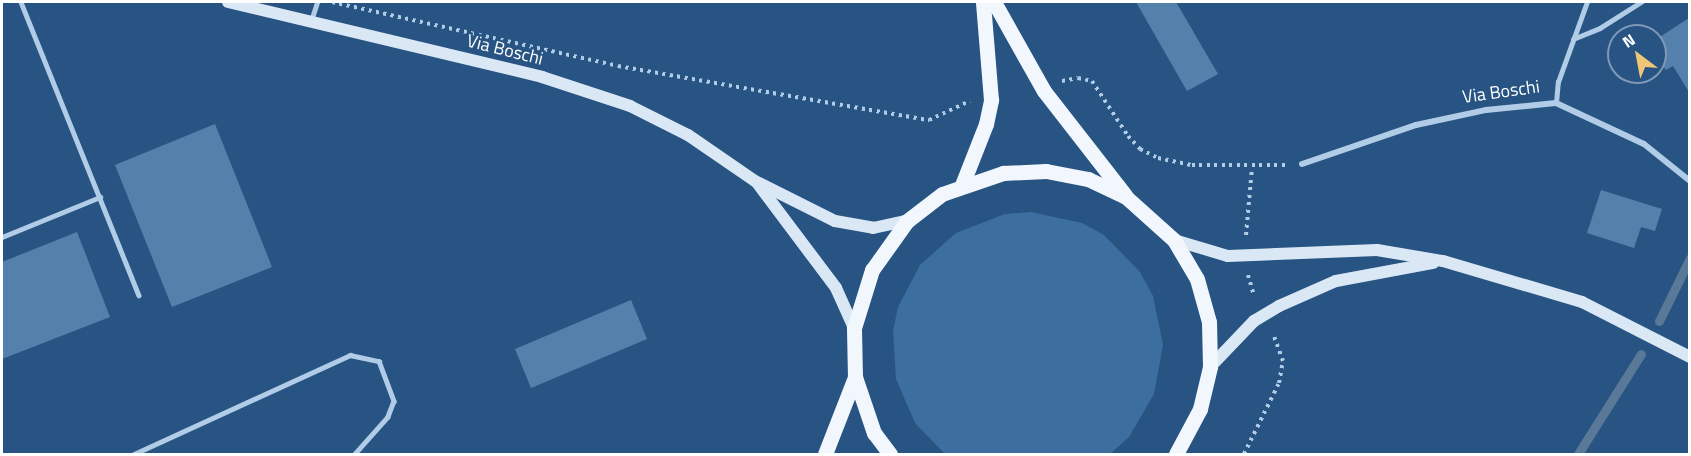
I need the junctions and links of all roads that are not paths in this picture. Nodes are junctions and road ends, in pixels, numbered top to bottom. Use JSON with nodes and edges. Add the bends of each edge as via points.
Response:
{"nodes":[{"id":1,"x":21,"y":2,"type":"edge"},
{"id":2,"x":228,"y":2,"type":"edge"},
{"id":3,"x":317,"y":2,"type":"edge"},
{"id":4,"x":983,"y":2,"type":"edge"},
{"id":5,"x":994,"y":2,"type":"edge"},
{"id":6,"x":1587,"y":2,"type":"edge"},
{"id":7,"x":1641,"y":2,"type":"edge"},
{"id":8,"x":311,"y":21,"type":"junction"},
{"id":9,"x":1573,"y":39,"type":"junction"},
{"id":10,"x":1556,"y":103,"type":"junction"},
{"id":11,"x":1302,"y":164,"type":"road end"},
{"id":12,"x":755,"y":181,"type":"junction"},
{"id":13,"x":1689,"y":181,"type":"edge"},
{"id":14,"x":962,"y":185,"type":"junction"},
{"id":15,"x":100,"y":197,"type":"junction"},
{"id":16,"x":1126,"y":197,"type":"junction"},
{"id":17,"x":907,"y":221,"type":"junction"},
{"id":18,"x":2,"y":237,"type":"edge"},
{"id":19,"x":1174,"y":240,"type":"junction"},
{"id":20,"x":1443,"y":261,"type":"junction"},
{"id":21,"x":139,"y":295,"type":"dead end"},
{"id":22,"x":854,"y":328,"type":"junction"},
{"id":23,"x":1689,"y":357,"type":"edge"},
{"id":24,"x":1210,"y":367,"type":"junction"},
{"id":25,"x":855,"y":377,"type":"junction"},
{"id":26,"x":134,"y":454,"type":"edge"},
{"id":27,"x":355,"y":454,"type":"edge"},
{"id":28,"x":825,"y":454,"type":"edge"},
{"id":29,"x":890,"y":454,"type":"edge"},
{"id":30,"x":1176,"y":454,"type":"edge"}],
"edges":[{"from":1,"to":15,"type":"lane"},
{"from":2,"to":8,"type":"main road","name":"Via Boschi"},
{"from":3,"to":8,"type":"lane"},
{"from":4,"to":14,"type":"main road","via":[[991,100],[986,124]]},
{"from":5,"to":16,"type":"main road","via":[[1044,91]]},
{"from":6,"to":9,"type":"lane"},
{"from":7,"to":9,"type":"lane","via":[[1600,28]]},
{"from":8,"to":12,"type":"main road","name":"Via Boschi","via":[[542,77],[630,106],[688,135]]},
{"from":9,"to":10,"type":"lane"},
{"from":10,"to":11,"type":"street","name":"Via Boschi","via":[[1486,110],[1416,125]]},
{"from":10,"to":13,"type":"street","name":"Via Boschi","via":[[1644,144]]},
{"from":12,"to":17,"type":"main road","name":"Via Boschi","via":[[836,221],[873,228]]},
{"from":12,"to":22,"type":"main road","name":"Via Boschi","via":[[836,288]]},
{"from":14,"to":16,"type":"main road","via":[[1003,173],[1046,171],[1088,179]]},
{"from":14,"to":17,"type":"main road","via":[[942,194]]},
{"from":15,"to":18,"type":"lane"},
{"from":15,"to":21,"type":"lane"},
{"from":16,"to":19,"type":"main road"},
{"from":17,"to":22,"type":"main road","via":[[872,270]]},
{"from":19,"to":20,"type":"main road","via":[[1228,256],[1377,250]]},
{"from":19,"to":24,"type":"main road","via":[[1200,290],[1209,322]]},
{"from":20,"to":23,"type":"main road","via":[[1582,302]]},
{"from":20,"to":24,"type":"main road","via":[[1336,281],[1279,306],[1245,329]]},
{"from":22,"to":25,"type":"main road"},
{"from":24,"to":30,"type":"main road","via":[[1200,409]]},
{"from":25,"to":28,"type":"main road"},
{"from":25,"to":29,"type":"main road","via":[[873,434]]},
{"from":26,"to":27,"type":"lane","via":[[350,355],[379,361],[394,401],[387,417]]}]}
